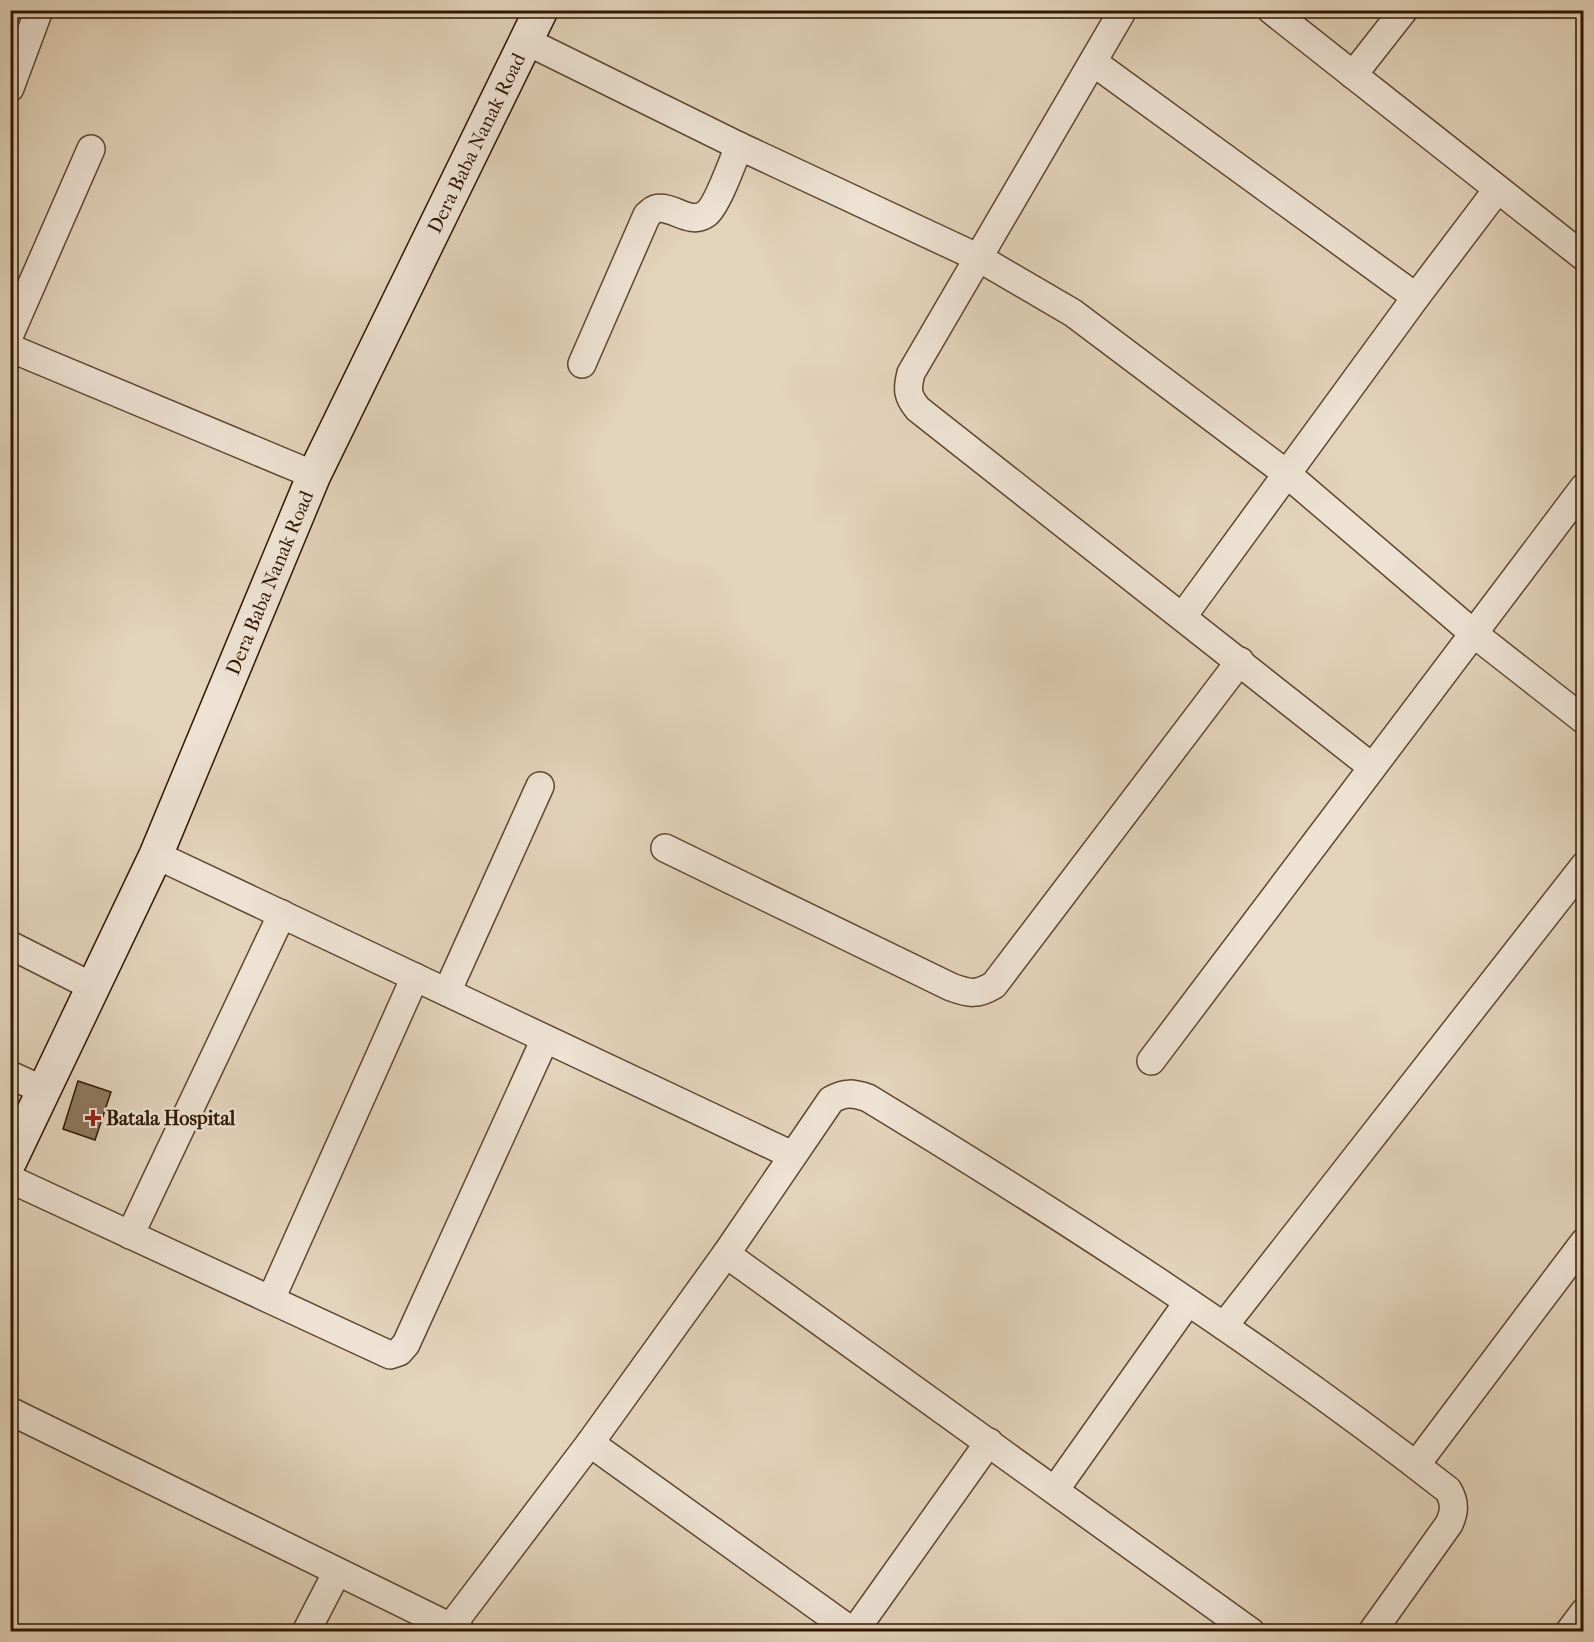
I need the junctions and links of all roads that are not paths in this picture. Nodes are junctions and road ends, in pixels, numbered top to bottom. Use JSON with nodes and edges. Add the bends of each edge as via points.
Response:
{"nodes":[{"id":1,"x":39,"y":10,"type":"edge"},
{"id":2,"x":541,"y":10,"type":"edge"},
{"id":3,"x":1123,"y":10,"type":"edge"},
{"id":4,"x":1271,"y":10,"type":"edge"},
{"id":5,"x":1404,"y":10,"type":"edge"},
{"id":6,"x":526,"y":41,"type":"junction"},
{"id":7,"x":1093,"y":62,"type":"junction"},
{"id":8,"x":1353,"y":75,"type":"junction"},
{"id":9,"x":10,"y":88,"type":"edge"},
{"id":10,"x":739,"y":146,"type":"junction"},
{"id":11,"x":91,"y":149,"type":"dead end"},
{"id":12,"x":1497,"y":190,"type":"junction"},
{"id":13,"x":1584,"y":257,"type":"edge"},
{"id":14,"x":979,"y":258,"type":"junction"},
{"id":15,"x":1416,"y":297,"type":"junction"},
{"id":16,"x":10,"y":334,"type":"edge"},
{"id":17,"x":10,"y":348,"type":"edge"},
{"id":18,"x":582,"y":364,"type":"dead end"},
{"id":19,"x":1287,"y":474,"type":"junction"},
{"id":20,"x":314,"y":475,"type":"junction"},
{"id":21,"x":1584,"y":487,"type":"edge"},
{"id":22,"x":1183,"y":616,"type":"junction"},
{"id":23,"x":1473,"y":633,"type":"junction"},
{"id":24,"x":1240,"y":661,"type":"junction"},
{"id":25,"x":1584,"y":720,"type":"edge"},
{"id":26,"x":1372,"y":767,"type":"junction"},
{"id":27,"x":540,"y":786,"type":"dead end"},
{"id":28,"x":665,"y":848,"type":"dead end"},
{"id":29,"x":156,"y":855,"type":"junction"},
{"id":30,"x":1584,"y":866,"type":"edge"},
{"id":31,"x":282,"y":914,"type":"junction"},
{"id":32,"x":10,"y":945,"type":"edge"},
{"id":33,"x":416,"y":977,"type":"junction"},
{"id":34,"x":93,"y":987,"type":"junction"},
{"id":35,"x":447,"y":992,"type":"junction"},
{"id":36,"x":545,"y":1039,"type":"junction"},
{"id":37,"x":1151,"y":1061,"type":"dead end"},
{"id":38,"x":10,"y":1075,"type":"edge"},
{"id":39,"x":42,"y":1090,"type":"junction"},
{"id":40,"x":792,"y":1155,"type":"junction"},
{"id":41,"x":10,"y":1161,"type":"edge"},
{"id":42,"x":10,"y":1179,"type":"edge"},
{"id":43,"x":130,"y":1235,"type":"junction"},
{"id":44,"x":1584,"y":1242,"type":"edge"},
{"id":45,"x":726,"y":1254,"type":"junction"},
{"id":46,"x":271,"y":1299,"type":"junction"},
{"id":47,"x":1188,"y":1302,"type":"junction"},
{"id":48,"x":1224,"y":1326,"type":"junction"},
{"id":49,"x":10,"y":1411,"type":"edge"},
{"id":50,"x":989,"y":1442,"type":"junction"},
{"id":51,"x":590,"y":1443,"type":"junction"},
{"id":52,"x":1416,"y":1465,"type":"junction"},
{"id":53,"x":1055,"y":1490,"type":"junction"},
{"id":54,"x":337,"y":1572,"type":"junction"},
{"id":55,"x":1584,"y":1612,"type":"edge"},
{"id":56,"x":457,"y":1628,"type":"edge"},
{"id":57,"x":306,"y":1632,"type":"edge"},
{"id":58,"x":854,"y":1632,"type":"edge"},
{"id":59,"x":1251,"y":1632,"type":"edge"},
{"id":60,"x":1372,"y":1632,"type":"edge"},
{"id":61,"x":1569,"y":1632,"type":"edge"}],
"edges":[{"from":1,"to":9,"type":"street"},
{"from":2,"to":6,"type":"main road","name":"Dera Baba Nanak Road"},
{"from":3,"to":7,"type":"street"},
{"from":4,"to":8,"type":"street"},
{"from":5,"to":8,"type":"street"},
{"from":6,"to":10,"type":"street"},
{"from":6,"to":20,"type":"main road","name":"Dera Baba Nanak Road"},
{"from":7,"to":14,"type":"street"},
{"from":7,"to":15,"type":"street"},
{"from":8,"to":12,"type":"street"},
{"from":10,"to":14,"type":"street"},
{"from":10,"to":18,"type":"street","via":[[706,214],[697,218],[655,209],[647,215]]},
{"from":11,"to":16,"type":"street"},
{"from":12,"to":13,"type":"street"},
{"from":12,"to":15,"type":"street"},
{"from":14,"to":19,"type":"street","via":[[1073,313]]},
{"from":14,"to":22,"type":"street","via":[[911,373],[907,389],[910,400]]},
{"from":15,"to":19,"type":"street"},
{"from":17,"to":20,"type":"street"},
{"from":19,"to":22,"type":"street"},
{"from":19,"to":23,"type":"street"},
{"from":20,"to":29,"type":"main road","name":"Dera Baba Nanak Road"},
{"from":21,"to":23,"type":"street"},
{"from":22,"to":24,"type":"street"},
{"from":23,"to":25,"type":"street"},
{"from":23,"to":26,"type":"street"},
{"from":24,"to":26,"type":"street"},
{"from":24,"to":28,"type":"street","via":[[994,985],[982,992],[967,993],[951,987]]},
{"from":26,"to":37,"type":"street"},
{"from":27,"to":35,"type":"street"},
{"from":29,"to":31,"type":"street"},
{"from":29,"to":34,"type":"main road","name":"Dera Baba Nanak Road"},
{"from":30,"to":48,"type":"street"},
{"from":31,"to":33,"type":"street"},
{"from":31,"to":43,"type":"street"},
{"from":32,"to":34,"type":"street"},
{"from":33,"to":35,"type":"street"},
{"from":33,"to":46,"type":"street"},
{"from":34,"to":39,"type":"main road","name":"Dera Baba Nanak Road"},
{"from":35,"to":36,"type":"street"},
{"from":36,"to":40,"type":"street"},
{"from":36,"to":46,"type":"street","via":[[399,1352],[381,1353]]},
{"from":38,"to":39,"type":"street"},
{"from":39,"to":41,"type":"main road","name":"Dera Baba Nanak Road"},
{"from":40,"to":45,"type":"street"},
{"from":40,"to":47,"type":"street","via":[[831,1100],[852,1093],[868,1098]]},
{"from":42,"to":43,"type":"street"},
{"from":43,"to":46,"type":"street"},
{"from":44,"to":52,"type":"street"},
{"from":45,"to":50,"type":"street"},
{"from":45,"to":51,"type":"street"},
{"from":47,"to":48,"type":"street"},
{"from":47,"to":53,"type":"street"},
{"from":48,"to":52,"type":"street"},
{"from":49,"to":54,"type":"street"},
{"from":50,"to":53,"type":"street"},
{"from":50,"to":58,"type":"street"},
{"from":51,"to":56,"type":"street"},
{"from":51,"to":58,"type":"street"},
{"from":52,"to":60,"type":"street","via":[[1448,1490],[1454,1500],[1453,1515]]},
{"from":53,"to":59,"type":"street"},
{"from":54,"to":56,"type":"street"},
{"from":54,"to":57,"type":"street"},
{"from":55,"to":61,"type":"street"}]}
